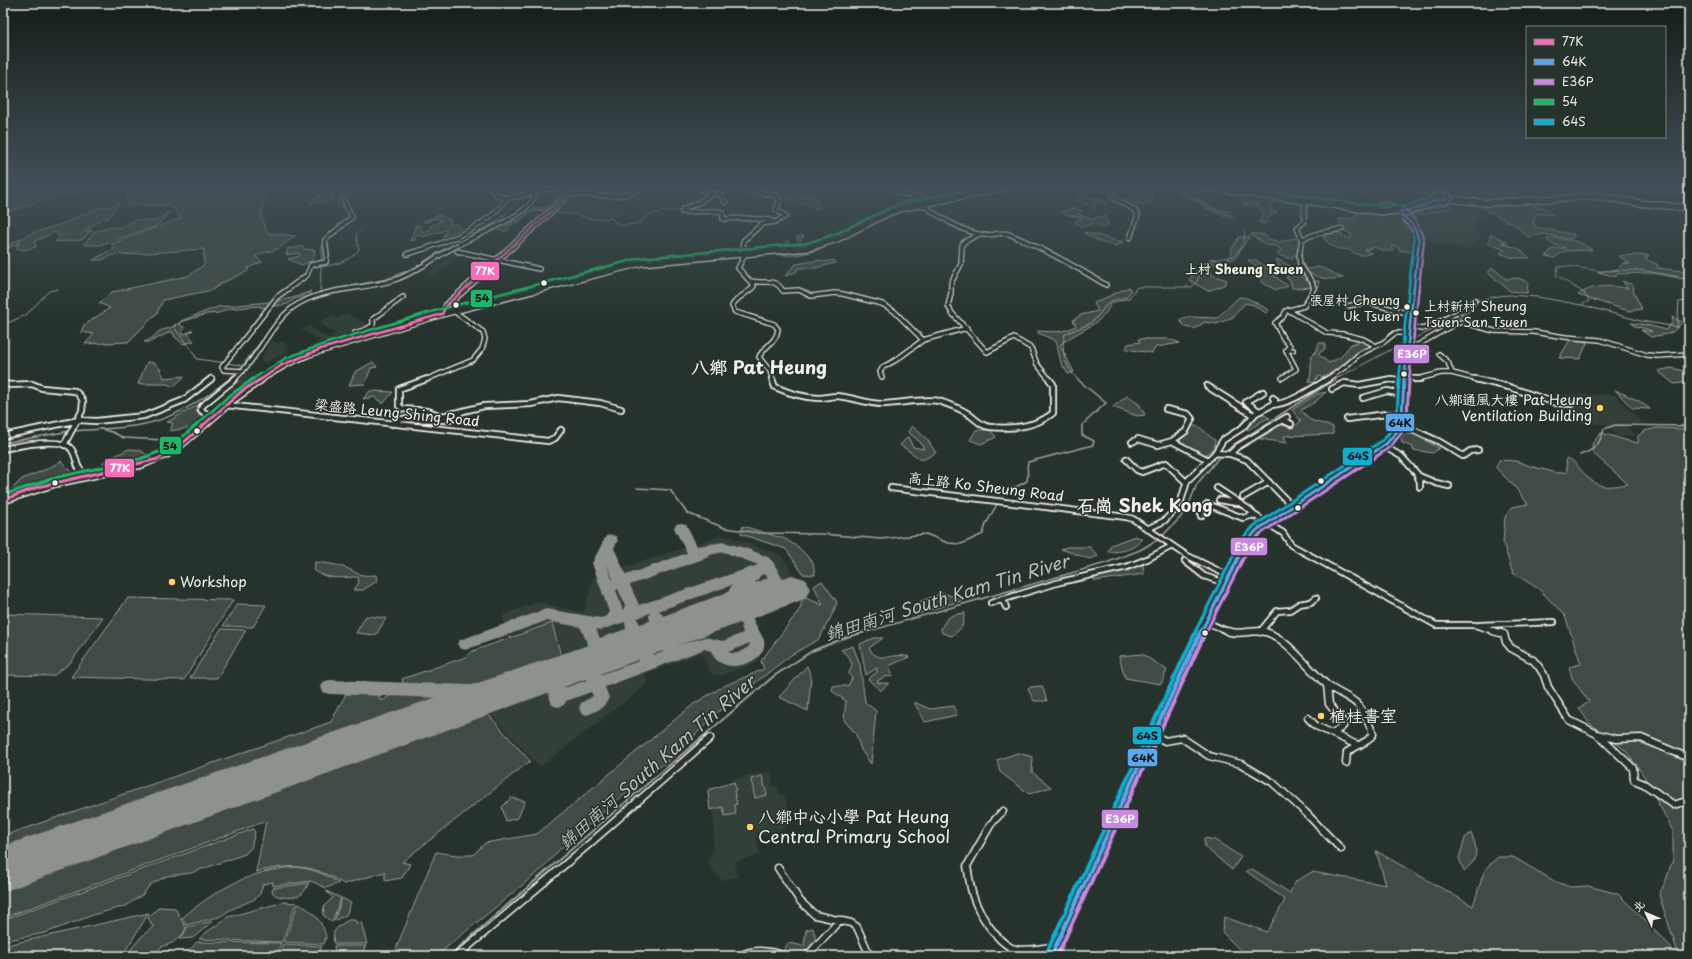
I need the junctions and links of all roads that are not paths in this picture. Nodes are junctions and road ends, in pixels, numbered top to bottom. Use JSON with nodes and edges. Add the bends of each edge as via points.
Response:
{"nodes":[{"id":1,"x":337,"y":230,"type":"edge"},
{"id":2,"x":468,"y":230,"type":"edge"},
{"id":3,"x":485,"y":230,"type":"edge"},
{"id":4,"x":531,"y":230,"type":"edge"},
{"id":5,"x":754,"y":230,"type":"edge"},
{"id":6,"x":855,"y":230,"type":"edge"},
{"id":7,"x":968,"y":230,"type":"edge"},
{"id":8,"x":1134,"y":230,"type":"edge"},
{"id":9,"x":1298,"y":230,"type":"edge"},
{"id":10,"x":1338,"y":230,"type":"edge"},
{"id":11,"x":1415,"y":230,"type":"edge"},
{"id":12,"x":979,"y":234,"type":"junction"},
{"id":13,"x":1130,"y":238,"type":"dead end"},
{"id":14,"x":1302,"y":239,"type":"junction"},
{"id":15,"x":457,"y":251,"type":"dead end"},
{"id":16,"x":407,"y":254,"type":"dead end"},
{"id":17,"x":743,"y":254,"type":"junction"},
{"id":18,"x":497,"y":260,"type":"junction"},
{"id":19,"x":538,"y":269,"type":"dead end"},
{"id":20,"x":749,"y":280,"type":"junction"},
{"id":21,"x":1106,"y":285,"type":"dead end"},
{"id":22,"x":403,"y":297,"type":"dead end"},
{"id":23,"x":1474,"y":300,"type":"dead end"},
{"id":24,"x":1348,"y":306,"type":"dead end"},
{"id":25,"x":1288,"y":310,"type":"junction"},
{"id":26,"x":455,"y":312,"type":"junction"},
{"id":27,"x":442,"y":314,"type":"junction"},
{"id":28,"x":1411,"y":314,"type":"junction"},
{"id":29,"x":1410,"y":326,"type":"junction"},
{"id":30,"x":968,"y":328,"type":"junction"},
{"id":31,"x":358,"y":339,"type":"junction"},
{"id":32,"x":923,"y":340,"type":"junction"},
{"id":33,"x":1409,"y":340,"type":"junction"},
{"id":34,"x":1376,"y":346,"type":"junction"},
{"id":35,"x":1286,"y":350,"type":"junction"},
{"id":36,"x":1293,"y":350,"type":"dead end"},
{"id":37,"x":1439,"y":354,"type":"dead end"},
{"id":38,"x":1689,"y":354,"type":"edge"},
{"id":39,"x":473,"y":360,"type":"junction"},
{"id":40,"x":473,"y":366,"type":"dead end"},
{"id":41,"x":241,"y":371,"type":"junction"},
{"id":42,"x":1452,"y":373,"type":"junction"},
{"id":43,"x":882,"y":377,"type":"dead end"},
{"id":44,"x":212,"y":378,"type":"dead end"},
{"id":45,"x":1282,"y":378,"type":"dead end"},
{"id":46,"x":1403,"y":379,"type":"junction"},
{"id":47,"x":3,"y":383,"type":"edge"},
{"id":48,"x":1207,"y":386,"type":"dead end"},
{"id":49,"x":1332,"y":388,"type":"dead end"},
{"id":50,"x":1263,"y":392,"type":"dead end"},
{"id":51,"x":1402,"y":394,"type":"junction"},
{"id":52,"x":1274,"y":398,"type":"dead end"},
{"id":53,"x":1363,"y":398,"type":"dead end"},
{"id":54,"x":1571,"y":404,"type":"dead end"},
{"id":55,"x":226,"y":405,"type":"junction"},
{"id":56,"x":1272,"y":405,"type":"junction"},
{"id":57,"x":621,"y":408,"type":"dead end"},
{"id":58,"x":1166,"y":409,"type":"dead end"},
{"id":59,"x":465,"y":410,"type":"junction"},
{"id":60,"x":1259,"y":411,"type":"junction"},
{"id":61,"x":215,"y":415,"type":"junction"},
{"id":62,"x":1253,"y":415,"type":"junction"},
{"id":63,"x":1286,"y":417,"type":"dead end"},
{"id":64,"x":1347,"y":419,"type":"dead end"},
{"id":65,"x":79,"y":420,"type":"junction"},
{"id":66,"x":1282,"y":420,"type":"junction"},
{"id":67,"x":1401,"y":420,"type":"junction"},
{"id":68,"x":392,"y":424,"type":"junction"},
{"id":69,"x":1291,"y":424,"type":"dead end"},
{"id":70,"x":561,"y":430,"type":"dead end"},
{"id":71,"x":3,"y":436,"type":"edge"},
{"id":72,"x":1172,"y":441,"type":"junction"},
{"id":73,"x":1132,"y":442,"type":"dead end"},
{"id":74,"x":64,"y":445,"type":"junction"},
{"id":75,"x":1383,"y":446,"type":"junction"},
{"id":76,"x":3,"y":449,"type":"edge"},
{"id":77,"x":1478,"y":450,"type":"dead end"},
{"id":78,"x":1216,"y":453,"type":"junction"},
{"id":79,"x":1229,"y":455,"type":"junction"},
{"id":80,"x":1126,"y":459,"type":"dead end"},
{"id":81,"x":1208,"y":460,"type":"junction"},
{"id":82,"x":1417,"y":475,"type":"junction"},
{"id":83,"x":88,"y":476,"type":"junction"},
{"id":84,"x":1186,"y":482,"type":"junction"},
{"id":85,"x":1269,"y":482,"type":"junction"},
{"id":86,"x":1449,"y":486,"type":"dead end"},
{"id":87,"x":1420,"y":487,"type":"dead end"},
{"id":88,"x":891,"y":488,"type":"dead end"},
{"id":89,"x":1217,"y":488,"type":"dead end"},
{"id":90,"x":1243,"y":497,"type":"dead end"},
{"id":91,"x":3,"y":500,"type":"edge"},
{"id":92,"x":1219,"y":500,"type":"dead end"},
{"id":93,"x":1240,"y":504,"type":"junction"},
{"id":94,"x":1292,"y":506,"type":"junction"},
{"id":95,"x":1254,"y":515,"type":"junction"},
{"id":96,"x":1201,"y":516,"type":"dead end"},
{"id":97,"x":1267,"y":523,"type":"junction"},
{"id":98,"x":1147,"y":529,"type":"junction"},
{"id":99,"x":1170,"y":545,"type":"junction"},
{"id":100,"x":1185,"y":561,"type":"dead end"},
{"id":101,"x":1229,"y":576,"type":"junction"},
{"id":102,"x":1225,"y":583,"type":"junction"},
{"id":103,"x":1316,"y":598,"type":"dead end"},
{"id":104,"x":1002,"y":599,"type":"junction"},
{"id":105,"x":991,"y":603,"type":"dead end"},
{"id":106,"x":1006,"y":607,"type":"dead end"},
{"id":107,"x":1206,"y":622,"type":"junction"},
{"id":108,"x":1554,"y":622,"type":"dead end"},
{"id":109,"x":1475,"y":625,"type":"junction"},
{"id":110,"x":1260,"y":632,"type":"junction"},
{"id":111,"x":1327,"y":685,"type":"junction"},
{"id":112,"x":1308,"y":718,"type":"dead end"},
{"id":113,"x":1153,"y":734,"type":"junction"},
{"id":114,"x":1333,"y":734,"type":"junction"},
{"id":115,"x":1597,"y":734,"type":"junction"},
{"id":116,"x":710,"y":738,"type":"dead end"},
{"id":117,"x":1357,"y":745,"type":"junction"},
{"id":118,"x":1689,"y":758,"type":"edge"},
{"id":119,"x":1346,"y":763,"type":"dead end"},
{"id":120,"x":1689,"y":804,"type":"edge"},
{"id":121,"x":1003,"y":811,"type":"dead end"},
{"id":122,"x":1341,"y":849,"type":"dead end"},
{"id":123,"x":778,"y":868,"type":"dead end"},
{"id":124,"x":840,"y":920,"type":"junction"},
{"id":125,"x":1055,"y":947,"type":"junction"},
{"id":126,"x":457,"y":956,"type":"edge"},
{"id":127,"x":740,"y":956,"type":"edge"},
{"id":128,"x":785,"y":956,"type":"edge"},
{"id":129,"x":807,"y":956,"type":"edge"},
{"id":130,"x":870,"y":956,"type":"edge"},
{"id":131,"x":1051,"y":956,"type":"edge"}],
"edges":[{"from":1,"to":41,"type":"street","via":[[325,240],[328,256],[326,262],[311,265],[307,275],[271,303],[222,367],[224,370]]},
{"from":2,"to":16,"type":"street"},
{"from":3,"to":41,"type":"street","via":[[410,274],[379,284],[323,294],[298,305],[283,317]]},
{"from":4,"to":18,"type":"main road"},
{"from":5,"to":17,"type":"street","via":[[743,241]]},
{"from":6,"to":17,"type":"main road","via":[[823,244]]},
{"from":7,"to":12,"type":"street"},
{"from":8,"to":13,"type":"street"},
{"from":9,"to":14,"type":"street"},
{"from":10,"to":14,"type":"street"},
{"from":11,"to":28,"type":"main road","via":[[1419,240]]},
{"from":12,"to":21,"type":"street","via":[[1006,233],[1070,264]]},
{"from":12,"to":30,"type":"street","via":[[963,243],[961,264],[951,283],[948,302],[952,313]]},
{"from":14,"to":25,"type":"street","via":[[1300,265],[1314,288],[1304,306]]},
{"from":15,"to":18,"type":"street"},
{"from":17,"to":20,"type":"street","via":[[738,268]]},
{"from":17,"to":26,"type":"main road","via":[[641,263]]},
{"from":18,"to":19,"type":"street"},
{"from":18,"to":27,"type":"main road","via":[[447,305]]},
{"from":20,"to":30,"type":"street","via":[[753,288],[732,306],[739,313],[774,324],[778,329],[773,342],[759,357],[772,374],[773,385],[779,390],[813,398],[836,396],[881,404],[938,401],[966,412],[980,424],[988,427],[1028,426],[1046,419],[1053,413],[1053,384],[1036,366],[1029,346],[1014,338],[987,352]]},
{"from":20,"to":32,"type":"street","via":[[759,283],[775,282],[783,291],[799,290],[809,296],[839,293],[870,300],[894,311]]},
{"from":22,"to":31,"type":"street","via":[[373,319],[373,325],[355,333]]},
{"from":23,"to":29,"type":"street","via":[[1462,310],[1426,328]]},
{"from":24,"to":28,"type":"street","via":[[1366,302]]},
{"from":25,"to":34,"type":"street","via":[[1327,334],[1343,334],[1363,339]]},
{"from":25,"to":35,"type":"street","via":[[1275,323],[1283,338],[1290,344]]},
{"from":26,"to":27,"type":"main road"},
{"from":26,"to":39,"type":"street","via":[[485,334],[482,349]]},
{"from":27,"to":31,"type":"main road"},
{"from":28,"to":29,"type":"main road"},
{"from":29,"to":33,"type":"main road"},
{"from":30,"to":32,"type":"street"},
{"from":31,"to":55,"type":"main road","via":[[282,365],[250,385]]},
{"from":32,"to":43,"type":"street","via":[[883,367],[880,372]]},
{"from":33,"to":34,"type":"street","via":[[1402,332],[1395,333],[1389,341]]},
{"from":33,"to":38,"type":"street","via":[[1417,346],[1462,322],[1494,331],[1534,332],[1600,340],[1647,355]]},
{"from":33,"to":46,"type":"main road"},
{"from":34,"to":56,"type":"street","via":[[1288,402]]},
{"from":35,"to":36,"type":"street"},
{"from":35,"to":45,"type":"street","via":[[1296,369]]},
{"from":37,"to":42,"type":"street","via":[[1448,362]]},
{"from":39,"to":40,"type":"street"},
{"from":39,"to":59,"type":"street","via":[[402,388],[398,392],[399,406],[402,409],[428,411],[444,416]]},
{"from":41,"to":61,"type":"street","via":[[202,406],[203,412]]},
{"from":42,"to":46,"type":"street"},
{"from":42,"to":54,"type":"street","via":[[1509,387],[1556,403]]},
{"from":44,"to":65,"type":"street","via":[[184,400],[157,411],[124,419],[90,422]]},
{"from":46,"to":49,"type":"street","via":[[1344,384]]},
{"from":46,"to":51,"type":"main road"},
{"from":47,"to":65,"type":"street","via":[[73,390],[83,400]]},
{"from":48,"to":62,"type":"street"},
{"from":50,"to":60,"type":"street","via":[[1246,402]]},
{"from":51,"to":53,"type":"street","via":[[1388,391]]},
{"from":51,"to":67,"type":"main road"},
{"from":52,"to":56,"type":"street"},
{"from":55,"to":61,"type":"main road"},
{"from":55,"to":68,"type":"street","name":"梁盛路 Leung Shing Road"},
{"from":56,"to":60,"type":"street"},
{"from":57,"to":59,"type":"street","via":[[558,398],[531,404]]},
{"from":58,"to":72,"type":"street","via":[[1188,414],[1192,419],[1186,431]]},
{"from":59,"to":68,"type":"street","via":[[452,420],[404,419],[396,420]]},
{"from":60,"to":62,"type":"street"},
{"from":61,"to":83,"type":"main road","via":[[182,444],[162,457]]},
{"from":62,"to":78,"type":"street","via":[[1242,428],[1223,440]]},
{"from":63,"to":66,"type":"street"},
{"from":64,"to":67,"type":"street","via":[[1387,414]]},
{"from":65,"to":71,"type":"street"},
{"from":65,"to":74,"type":"street"},
{"from":66,"to":69,"type":"street"},
{"from":66,"to":79,"type":"street","via":[[1237,447]]},
{"from":67,"to":75,"type":"main road","via":[[1394,436]]},
{"from":67,"to":77,"type":"street","via":[[1463,456],[1469,451]]},
{"from":68,"to":70,"type":"street","name":"梁盛路 Leung Shing Road","via":[[548,441],[555,438]]},
{"from":72,"to":73,"type":"street","via":[[1158,445],[1141,439]]},
{"from":72,"to":81,"type":"street"},
{"from":74,"to":76,"type":"street","via":[[31,444]]},
{"from":74,"to":83,"type":"street","via":[[72,449],[76,466]]},
{"from":75,"to":82,"type":"street","via":[[1401,456]]},
{"from":75,"to":94,"type":"main road"},
{"from":78,"to":79,"type":"street"},
{"from":78,"to":81,"type":"street"},
{"from":79,"to":85,"type":"street","via":[[1242,456]]},
{"from":80,"to":84,"type":"street","via":[[1142,472],[1166,463]]},
{"from":81,"to":84,"type":"street"},
{"from":82,"to":86,"type":"street"},
{"from":82,"to":87,"type":"street"},
{"from":83,"to":91,"type":"main road","via":[[38,487]]},
{"from":84,"to":98,"type":"street","via":[[1181,501],[1175,510],[1164,521]]},
{"from":85,"to":90,"type":"street"},
{"from":85,"to":94,"type":"street"},
{"from":88,"to":98,"type":"street","name":"高上路 Ko Sheung Road","via":[[1114,515],[1133,519]]},
{"from":89,"to":93,"type":"street"},
{"from":92,"to":93,"type":"street"},
{"from":93,"to":95,"type":"street"},
{"from":94,"to":97,"type":"main road"},
{"from":95,"to":96,"type":"street","via":[[1243,518],[1206,504],[1201,510]]},
{"from":95,"to":97,"type":"street"},
{"from":97,"to":101,"type":"main road","via":[[1246,542]]},
{"from":97,"to":109,"type":"street","via":[[1283,533],[1291,545],[1436,625]]},
{"from":98,"to":99,"type":"street","name":"高上路 Ko Sheung Road"},
{"from":99,"to":101,"type":"street","name":"高上路 Ko Sheung Road"},
{"from":99,"to":104,"type":"street","via":[[1127,567],[1060,582]]},
{"from":100,"to":102,"type":"street","via":[[1204,576]]},
{"from":101,"to":102,"type":"main road"},
{"from":102,"to":107,"type":"main road"},
{"from":103,"to":110,"type":"street","via":[[1290,610],[1277,611]]},
{"from":104,"to":105,"type":"street"},
{"from":104,"to":106,"type":"street"},
{"from":107,"to":110,"type":"street","via":[[1232,634]]},
{"from":107,"to":113,"type":"main road"},
{"from":108,"to":109,"type":"street"},
{"from":109,"to":115,"type":"street","via":[[1504,634],[1511,648],[1533,660],[1539,667],[1548,687],[1569,720]]},
{"from":110,"to":111,"type":"street","via":[[1268,633],[1281,641]]},
{"from":111,"to":114,"type":"street","via":[[1329,704],[1344,723]]},
{"from":111,"to":117,"type":"street","via":[[1350,699],[1366,717],[1373,731],[1372,736]]},
{"from":112,"to":114,"type":"street","via":[[1316,726]]},
{"from":113,"to":122,"type":"street","via":[[1165,741],[1182,738],[1210,756],[1236,761],[1250,768],[1282,790]]},
{"from":113,"to":125,"type":"main road"},
{"from":114,"to":117,"type":"street"},
{"from":115,"to":118,"type":"street","via":[[1616,739],[1641,738]]},
{"from":115,"to":120,"type":"street","via":[[1633,768],[1634,780],[1674,805],[1683,802]]},
{"from":116,"to":126,"type":"street"},
{"from":117,"to":119,"type":"street","via":[[1347,752]]},
{"from":121,"to":125,"type":"street","via":[[991,824],[967,866],[974,898],[983,915],[1005,944],[1013,948]]},
{"from":123,"to":124,"type":"street","via":[[809,911],[821,918]]},
{"from":124,"to":129,"type":"street"},
{"from":124,"to":130,"type":"street","via":[[857,927]]},
{"from":125,"to":131,"type":"main road"},
{"from":127,"to":128,"type":"street","via":[[749,952],[772,952]]}]}
